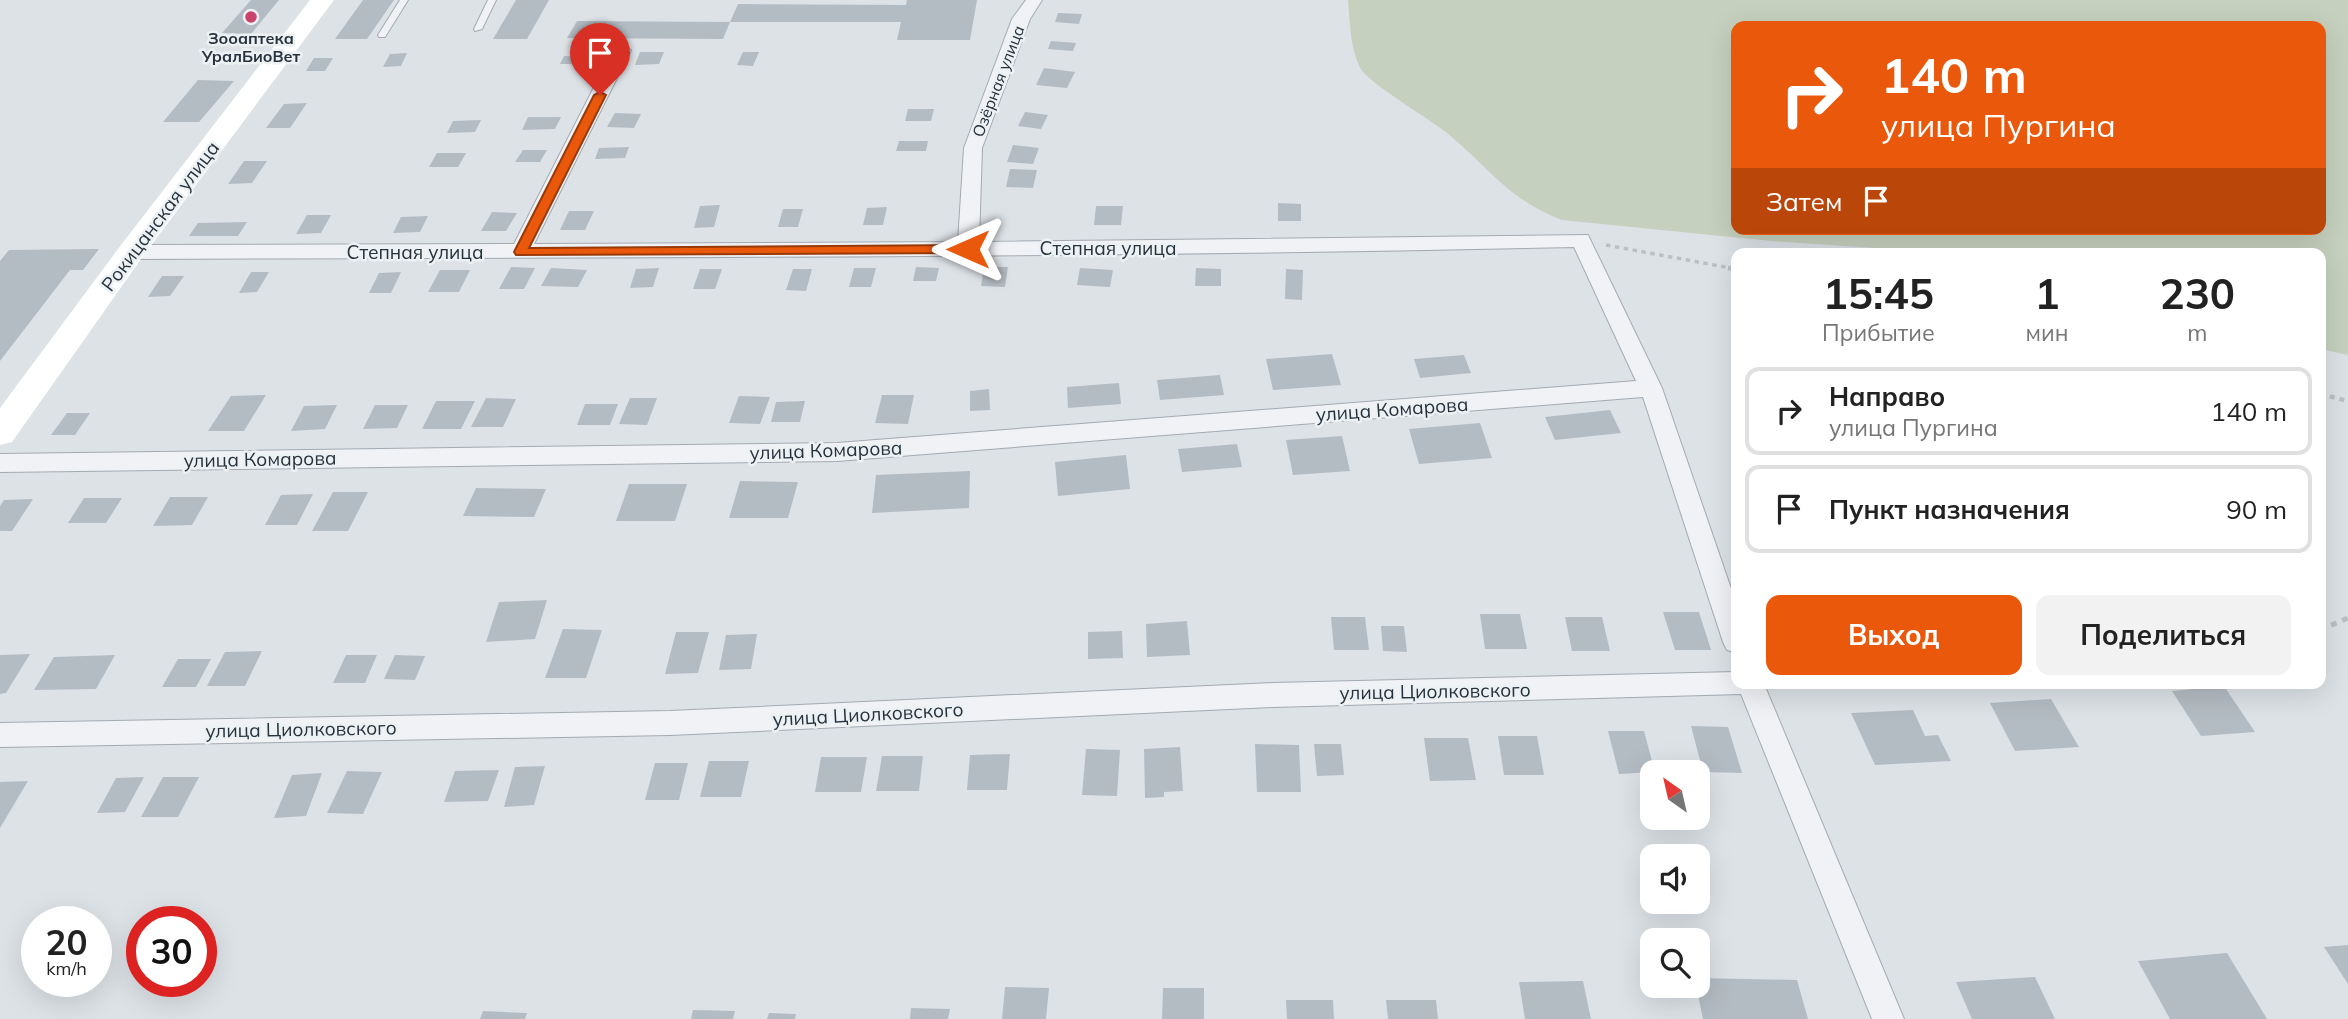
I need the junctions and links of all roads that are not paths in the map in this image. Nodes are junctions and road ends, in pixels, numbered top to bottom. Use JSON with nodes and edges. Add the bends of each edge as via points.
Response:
{"nodes":[{"id":1,"x":321,"y":0,"type":"edge"},
{"id":2,"x":404,"y":0,"type":"edge"},
{"id":3,"x":492,"y":0,"type":"edge"},
{"id":4,"x":1034,"y":0,"type":"edge"},
{"id":5,"x":478,"y":29,"type":"dead end"},
{"id":6,"x":382,"y":35,"type":"dead end"},
{"id":7,"x":622,"y":50,"type":"dead end"},
{"id":8,"x":968,"y":249,"type":"junction"},
{"id":9,"x":131,"y":252,"type":"junction"},
{"id":10,"x":520,"y":252,"type":"junction"},
{"id":11,"x":1651,"y":388,"type":"junction"},
{"id":12,"x":0,"y":433,"type":"edge"},
{"id":13,"x":0,"y":463,"type":"edge"},
{"id":14,"x":1731,"y":627,"type":"edge"},
{"id":15,"x":1731,"y":684,"type":"edge"},
{"id":16,"x":1752,"y":689,"type":"edge"},
{"id":17,"x":0,"y":735,"type":"edge"},
{"id":18,"x":1888,"y":1019,"type":"edge"}],
"edges":[{"from":1,"to":9,"type":"street","name":"Рокицанская улица"},
{"from":2,"to":6,"type":"lane"},
{"from":3,"to":5,"type":"lane"},
{"from":4,"to":8,"type":"street","name":"Озёрная улица","via":[[1021,19],[973,148]]},
{"from":7,"to":10,"type":"street"},
{"from":8,"to":10,"type":"street","name":"Степная улица"},
{"from":8,"to":11,"type":"street","name":"Степная улица","via":[[1581,240]]},
{"from":9,"to":10,"type":"street","name":"Степная улица"},
{"from":9,"to":12,"type":"street","name":"Рокицанская улица"},
{"from":11,"to":13,"type":"street","name":"улица Комарова","via":[[837,452]]},
{"from":11,"to":14,"type":"street"},
{"from":15,"to":17,"type":"street","name":"улица Циолковского","via":[[1273,695],[670,723]]},
{"from":16,"to":18,"type":"street"}]}
